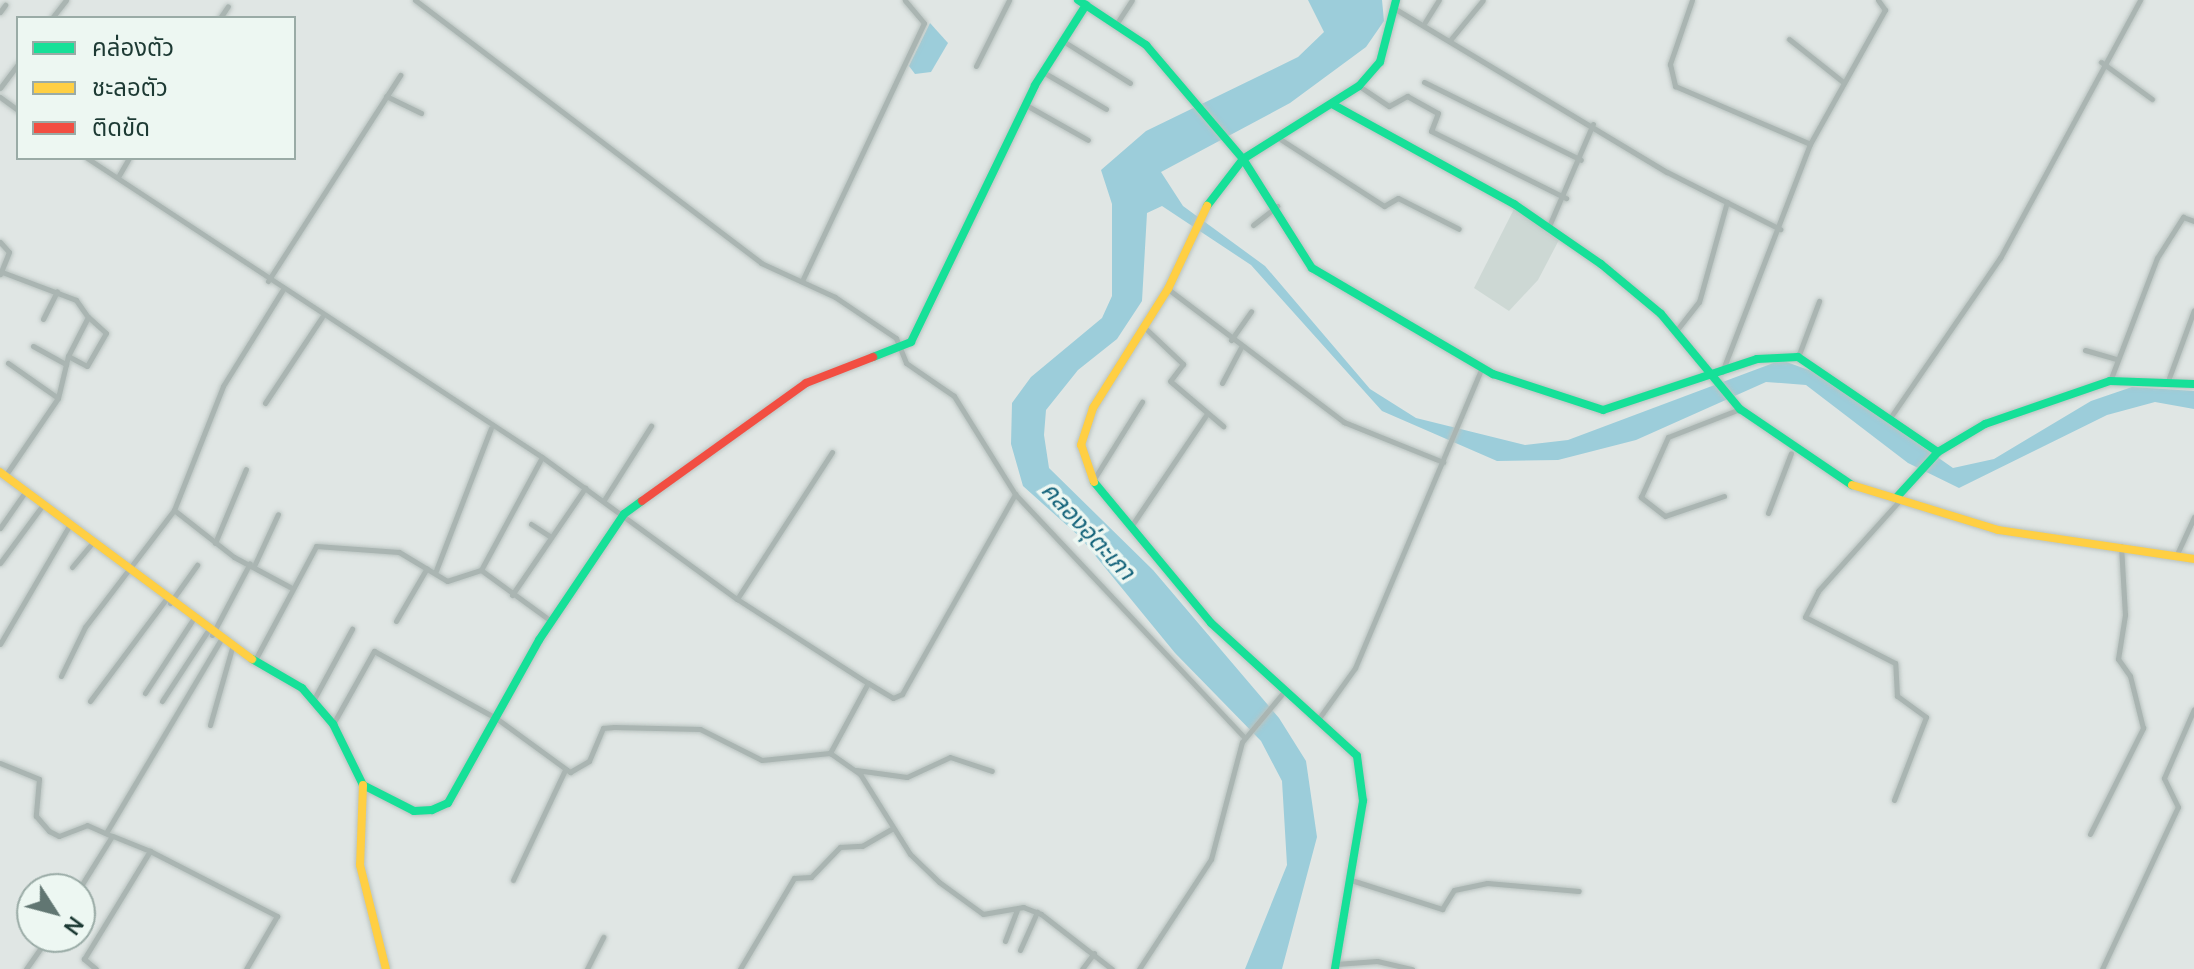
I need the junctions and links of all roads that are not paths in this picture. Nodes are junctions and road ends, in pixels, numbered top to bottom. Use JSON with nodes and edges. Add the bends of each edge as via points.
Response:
{"nodes":[{"id":1,"x":66,"y":0,"type":"edge"},
{"id":2,"x":415,"y":0,"type":"edge"},
{"id":3,"x":905,"y":0,"type":"edge"},
{"id":4,"x":1009,"y":0,"type":"edge"},
{"id":5,"x":1132,"y":0,"type":"edge"},
{"id":6,"x":1439,"y":0,"type":"edge"},
{"id":7,"x":1483,"y":0,"type":"edge"},
{"id":8,"x":1692,"y":0,"type":"edge"},
{"id":9,"x":1878,"y":0,"type":"edge"},
{"id":10,"x":2140,"y":0,"type":"edge"},
{"id":11,"x":1082,"y":2,"type":"edge"},
{"id":12,"x":5,"y":5,"type":"dead end"},
{"id":13,"x":1396,"y":5,"type":"edge"},
{"id":14,"x":228,"y":6,"type":"dead end"},
{"id":15,"x":0,"y":12,"type":"edge"},
{"id":16,"x":54,"y":16,"type":"edge"},
{"id":17,"x":221,"y":16,"type":"edge"},
{"id":18,"x":1425,"y":22,"type":"junction"},
{"id":19,"x":1117,"y":23,"type":"junction"},
{"id":20,"x":1451,"y":39,"type":"junction"},
{"id":21,"x":1789,"y":39,"type":"dead end"},
{"id":22,"x":1063,"y":40,"type":"junction"},
{"id":23,"x":2101,"y":62,"type":"junction"},
{"id":24,"x":976,"y":66,"type":"dead end"},
{"id":25,"x":16,"y":67,"type":"edge"},
{"id":26,"x":1043,"y":72,"type":"junction"},
{"id":27,"x":400,"y":75,"type":"dead end"},
{"id":28,"x":1424,"y":82,"type":"dead end"},
{"id":29,"x":1843,"y":82,"type":"junction"},
{"id":30,"x":1130,"y":83,"type":"dead end"},
{"id":31,"x":1359,"y":86,"type":"junction"},
{"id":32,"x":0,"y":88,"type":"edge"},
{"id":33,"x":386,"y":96,"type":"junction"},
{"id":34,"x":2152,"y":99,"type":"dead end"},
{"id":35,"x":1332,"y":104,"type":"junction"},
{"id":36,"x":1026,"y":105,"type":"junction"},
{"id":37,"x":1106,"y":109,"type":"dead end"},
{"id":38,"x":421,"y":113,"type":"dead end"},
{"id":39,"x":1593,"y":124,"type":"junction"},
{"id":40,"x":1280,"y":139,"type":"junction"},
{"id":41,"x":1088,"y":140,"type":"dead end"},
{"id":42,"x":1810,"y":144,"type":"junction"},
{"id":43,"x":1243,"y":159,"type":"junction"},
{"id":44,"x":90,"y":160,"type":"edge"},
{"id":45,"x":128,"y":160,"type":"edge"},
{"id":46,"x":1581,"y":160,"type":"junction"},
{"id":47,"x":118,"y":177,"type":"junction"},
{"id":48,"x":1566,"y":198,"type":"junction"},
{"id":49,"x":1727,"y":202,"type":"junction"},
{"id":50,"x":1277,"y":206,"type":"junction"},
{"id":51,"x":2194,"y":221,"type":"edge"},
{"id":52,"x":1253,"y":225,"type":"dead end"},
{"id":53,"x":1549,"y":226,"type":"junction"},
{"id":54,"x":1459,"y":229,"type":"dead end"},
{"id":55,"x":1780,"y":229,"type":"junction"},
{"id":56,"x":0,"y":242,"type":"edge"},
{"id":57,"x":1,"y":273,"type":"edge"},
{"id":58,"x":268,"y":281,"type":"junction"},
{"id":59,"x":802,"y":281,"type":"junction"},
{"id":60,"x":1168,"y":289,"type":"junction"},
{"id":61,"x":57,"y":291,"type":"junction"},
{"id":62,"x":282,"y":291,"type":"junction"},
{"id":63,"x":1819,"y":301,"type":"dead end"},
{"id":64,"x":2194,"y":310,"type":"edge"},
{"id":65,"x":1251,"y":311,"type":"dead end"},
{"id":66,"x":88,"y":317,"type":"junction"},
{"id":67,"x":322,"y":317,"type":"junction"},
{"id":68,"x":43,"y":319,"type":"dead end"},
{"id":69,"x":1144,"y":327,"type":"junction"},
{"id":70,"x":1676,"y":331,"type":"junction"},
{"id":71,"x":1231,"y":340,"type":"junction"},
{"id":72,"x":33,"y":346,"type":"dead end"},
{"id":73,"x":901,"y":348,"type":"junction"},
{"id":74,"x":1241,"y":348,"type":"junction"},
{"id":75,"x":2085,"y":350,"type":"dead end"},
{"id":76,"x":68,"y":356,"type":"junction"},
{"id":77,"x":1798,"y":357,"type":"junction"},
{"id":78,"x":2117,"y":359,"type":"junction"},
{"id":79,"x":8,"y":363,"type":"dead end"},
{"id":80,"x":66,"y":364,"type":"junction"},
{"id":81,"x":1482,"y":368,"type":"junction"},
{"id":82,"x":1722,"y":372,"type":"junction"},
{"id":83,"x":1711,"y":376,"type":"junction"},
{"id":84,"x":2169,"y":378,"type":"junction"},
{"id":85,"x":2110,"y":381,"type":"junction"},
{"id":86,"x":1222,"y":383,"type":"dead end"},
{"id":87,"x":2194,"y":384,"type":"edge"},
{"id":88,"x":58,"y":398,"type":"junction"},
{"id":89,"x":1142,"y":402,"type":"dead end"},
{"id":90,"x":265,"y":403,"type":"dead end"},
{"id":91,"x":1740,"y":409,"type":"junction"},
{"id":92,"x":1207,"y":414,"type":"junction"},
{"id":93,"x":1892,"y":415,"type":"junction"},
{"id":94,"x":651,"y":426,"type":"dead end"},
{"id":95,"x":1223,"y":426,"type":"dead end"},
{"id":96,"x":491,"y":428,"type":"junction"},
{"id":97,"x":832,"y":452,"type":"dead end"},
{"id":98,"x":1938,"y":452,"type":"junction"},
{"id":99,"x":1791,"y":453,"type":"junction"},
{"id":100,"x":542,"y":457,"type":"junction"},
{"id":101,"x":1443,"y":462,"type":"junction"},
{"id":102,"x":246,"y":469,"type":"dead end"},
{"id":103,"x":3,"y":474,"type":"edge"},
{"id":104,"x":1093,"y":480,"type":"junction"},
{"id":105,"x":585,"y":488,"type":"junction"},
{"id":106,"x":25,"y":492,"type":"junction"},
{"id":107,"x":1015,"y":494,"type":"junction"},
{"id":108,"x":1724,"y":496,"type":"dead end"},
{"id":109,"x":1898,"y":499,"type":"junction"},
{"id":110,"x":604,"y":500,"type":"junction"},
{"id":111,"x":42,"y":506,"type":"junction"},
{"id":112,"x":174,"y":510,"type":"junction"},
{"id":113,"x":1768,"y":513,"type":"dead end"},
{"id":114,"x":278,"y":514,"type":"dead end"},
{"id":115,"x":624,"y":514,"type":"junction"},
{"id":116,"x":2194,"y":517,"type":"edge"},
{"id":117,"x":531,"y":524,"type":"dead end"},
{"id":118,"x":1132,"y":525,"type":"junction"},
{"id":119,"x":69,"y":526,"type":"junction"},
{"id":120,"x":0,"y":528,"type":"edge"},
{"id":121,"x":551,"y":537,"type":"junction"},
{"id":122,"x":92,"y":542,"type":"junction"},
{"id":123,"x":215,"y":543,"type":"junction"},
{"id":124,"x":2121,"y":545,"type":"junction"},
{"id":125,"x":2177,"y":554,"type":"junction"},
{"id":126,"x":2194,"y":559,"type":"edge"},
{"id":127,"x":0,"y":563,"type":"edge"},
{"id":128,"x":252,"y":564,"type":"junction"},
{"id":129,"x":197,"y":565,"type":"dead end"},
{"id":130,"x":72,"y":567,"type":"dead end"},
{"id":131,"x":427,"y":568,"type":"junction"},
{"id":132,"x":481,"y":570,"type":"junction"},
{"id":133,"x":132,"y":571,"type":"junction"},
{"id":134,"x":435,"y":573,"type":"junction"},
{"id":135,"x":290,"y":587,"type":"junction"},
{"id":136,"x":512,"y":595,"type":"junction"},
{"id":137,"x":737,"y":599,"type":"junction"},
{"id":138,"x":168,"y":601,"type":"junction"},
{"id":139,"x":192,"y":621,"type":"junction"},
{"id":140,"x":396,"y":621,"type":"dead end"},
{"id":141,"x":552,"y":622,"type":"junction"},
{"id":142,"x":352,"y":629,"type":"dead end"},
{"id":143,"x":209,"y":633,"type":"junction"},
{"id":144,"x":220,"y":641,"type":"junction"},
{"id":145,"x":0,"y":644,"type":"edge"},
{"id":146,"x":232,"y":648,"type":"junction"},
{"id":147,"x":255,"y":660,"type":"junction"},
{"id":148,"x":61,"y":676,"type":"dead end"},
{"id":149,"x":868,"y":683,"type":"junction"},
{"id":150,"x":145,"y":693,"type":"dead end"},
{"id":151,"x":1279,"y":697,"type":"junction"},
{"id":152,"x":314,"y":699,"type":"junction"},
{"id":153,"x":90,"y":701,"type":"dead end"},
{"id":154,"x":162,"y":701,"type":"dead end"},
{"id":155,"x":2194,"y":709,"type":"edge"},
{"id":156,"x":496,"y":718,"type":"junction"},
{"id":157,"x":1317,"y":721,"type":"junction"},
{"id":158,"x":333,"y":724,"type":"junction"},
{"id":159,"x":210,"y":725,"type":"dead end"},
{"id":160,"x":1245,"y":737,"type":"junction"},
{"id":161,"x":830,"y":753,"type":"junction"},
{"id":162,"x":0,"y":763,"type":"edge"},
{"id":163,"x":565,"y":770,"type":"junction"},
{"id":164,"x":856,"y":770,"type":"junction"},
{"id":165,"x":992,"y":771,"type":"dead end"},
{"id":166,"x":363,"y":785,"type":"junction"},
{"id":167,"x":1894,"y":800,"type":"dead end"},
{"id":168,"x":893,"y":828,"type":"junction"},
{"id":169,"x":109,"y":834,"type":"junction"},
{"id":170,"x":2090,"y":834,"type":"dead end"},
{"id":171,"x":150,"y":851,"type":"junction"},
{"id":172,"x":88,"y":873,"type":"edge"},
{"id":173,"x":513,"y":880,"type":"dead end"},
{"id":174,"x":1351,"y":880,"type":"junction"},
{"id":175,"x":1579,"y":891,"type":"dead end"},
{"id":176,"x":1018,"y":908,"type":"junction"},
{"id":177,"x":1037,"y":912,"type":"junction"},
{"id":178,"x":603,"y":937,"type":"dead end"},
{"id":179,"x":1005,"y":941,"type":"dead end"},
{"id":180,"x":1020,"y":950,"type":"dead end"},
{"id":181,"x":1094,"y":953,"type":"junction"},
{"id":182,"x":1336,"y":967,"type":"edge"},
{"id":183,"x":96,"y":969,"type":"edge"},
{"id":184,"x":246,"y":969,"type":"edge"},
{"id":185,"x":386,"y":969,"type":"edge"},
{"id":186,"x":587,"y":969,"type":"edge"},
{"id":187,"x":740,"y":969,"type":"edge"},
{"id":188,"x":1082,"y":969,"type":"edge"},
{"id":189,"x":1112,"y":969,"type":"edge"},
{"id":190,"x":1139,"y":969,"type":"edge"},
{"id":191,"x":1412,"y":969,"type":"edge"},
{"id":192,"x":2102,"y":969,"type":"edge"}],
"edges":[{"from":1,"to":16,"type":"street"},
{"from":2,"to":59,"type":"street","via":[[755,259]]},
{"from":3,"to":59,"type":"street","via":[[924,23]]},
{"from":4,"to":24,"type":"street"},
{"from":5,"to":19,"type":"street"},
{"from":6,"to":18,"type":"street"},
{"from":7,"to":20,"type":"street"},
{"from":8,"to":42,"type":"street","via":[[1670,64],[1675,86]]},
{"from":9,"to":29,"type":"street","via":[[1885,10]]},
{"from":10,"to":23,"type":"street"},
{"from":11,"to":19,"type":"street"},
{"from":11,"to":22,"type":"street"},
{"from":12,"to":15,"type":"street"},
{"from":13,"to":18,"type":"street"},
{"from":13,"to":31,"type":"street","via":[[1380,62]]},
{"from":14,"to":17,"type":"street"},
{"from":18,"to":20,"type":"street"},
{"from":19,"to":43,"type":"street","via":[[1200,104]]},
{"from":20,"to":39,"type":"street"},
{"from":21,"to":29,"type":"street"},
{"from":22,"to":26,"type":"street"},
{"from":22,"to":30,"type":"street"},
{"from":23,"to":34,"type":"street"},
{"from":23,"to":93,"type":"street","via":[[2000,258]]},
{"from":25,"to":32,"type":"street"},
{"from":26,"to":36,"type":"street"},
{"from":26,"to":37,"type":"street"},
{"from":27,"to":33,"type":"street"},
{"from":28,"to":46,"type":"street"},
{"from":29,"to":42,"type":"street"},
{"from":31,"to":35,"type":"street"},
{"from":31,"to":48,"type":"street","via":[[1389,106],[1407,96],[1438,113],[1431,131]]},
{"from":33,"to":38,"type":"street"},
{"from":33,"to":58,"type":"street"},
{"from":35,"to":40,"type":"street"},
{"from":35,"to":53,"type":"street"},
{"from":36,"to":41,"type":"street"},
{"from":36,"to":73,"type":"street","via":[[921,328]]},
{"from":39,"to":46,"type":"street"},
{"from":39,"to":49,"type":"street"},
{"from":40,"to":43,"type":"street"},
{"from":40,"to":54,"type":"street","via":[[1384,206],[1398,198]]},
{"from":42,"to":55,"type":"street"},
{"from":43,"to":50,"type":"street"},
{"from":43,"to":60,"type":"street","via":[[1193,225]]},
{"from":44,"to":47,"type":"street"},
{"from":45,"to":47,"type":"street"},
{"from":46,"to":48,"type":"street"},
{"from":47,"to":58,"type":"street"},
{"from":48,"to":53,"type":"street"},
{"from":49,"to":55,"type":"street"},
{"from":49,"to":70,"type":"street","via":[[1699,302]]},
{"from":50,"to":52,"type":"street"},
{"from":50,"to":81,"type":"street","via":[[1312,268]]},
{"from":51,"to":78,"type":"street","via":[[2183,217],[2157,258]]},
{"from":53,"to":70,"type":"street"},
{"from":55,"to":82,"type":"street"},
{"from":56,"to":57,"type":"street","via":[[9,252]]},
{"from":57,"to":61,"type":"street"},
{"from":58,"to":62,"type":"street"},
{"from":59,"to":73,"type":"street"},
{"from":60,"to":69,"type":"street"},
{"from":60,"to":71,"type":"street"},
{"from":61,"to":66,"type":"street"},
{"from":61,"to":68,"type":"street"},
{"from":62,"to":67,"type":"street"},
{"from":62,"to":112,"type":"street","via":[[223,386]]},
{"from":63,"to":77,"type":"street"},
{"from":64,"to":84,"type":"street"},
{"from":65,"to":71,"type":"street"},
{"from":66,"to":76,"type":"street"},
{"from":66,"to":76,"type":"street","via":[[106,333],[87,366]]},
{"from":67,"to":90,"type":"street"},
{"from":67,"to":96,"type":"street"},
{"from":69,"to":92,"type":"street","via":[[1183,364],[1170,381]]},
{"from":69,"to":104,"type":"street","via":[[1083,427],[1083,460]]},
{"from":70,"to":83,"type":"street"},
{"from":71,"to":74,"type":"street"},
{"from":72,"to":80,"type":"street"},
{"from":73,"to":107,"type":"street","via":[[906,363],[954,396]]},
{"from":73,"to":115,"type":"street","via":[[806,383]]},
{"from":74,"to":86,"type":"street"},
{"from":74,"to":101,"type":"street","via":[[1290,375],[1344,422]]},
{"from":75,"to":78,"type":"street"},
{"from":76,"to":80,"type":"street"},
{"from":77,"to":82,"type":"street","via":[[1757,359]]},
{"from":77,"to":93,"type":"street"},
{"from":78,"to":85,"type":"street"},
{"from":79,"to":88,"type":"street"},
{"from":80,"to":88,"type":"street"},
{"from":81,"to":83,"type":"street","via":[[1603,410]]},
{"from":81,"to":101,"type":"street"},
{"from":82,"to":83,"type":"street"},
{"from":83,"to":91,"type":"street"},
{"from":84,"to":85,"type":"street"},
{"from":84,"to":87,"type":"street"},
{"from":85,"to":98,"type":"street","via":[[1963,433]]},
{"from":88,"to":103,"type":"street"},
{"from":89,"to":104,"type":"street"},
{"from":91,"to":99,"type":"street"},
{"from":91,"to":108,"type":"street","via":[[1668,437],[1641,497],[1665,516]]},
{"from":92,"to":95,"type":"street"},
{"from":92,"to":118,"type":"street"},
{"from":93,"to":98,"type":"street"},
{"from":94,"to":110,"type":"street"},
{"from":96,"to":100,"type":"street"},
{"from":96,"to":134,"type":"street"},
{"from":97,"to":137,"type":"street"},
{"from":98,"to":109,"type":"street"},
{"from":99,"to":109,"type":"street","via":[[1834,479]]},
{"from":99,"to":113,"type":"street"},
{"from":100,"to":105,"type":"street"},
{"from":100,"to":132,"type":"street"},
{"from":101,"to":157,"type":"street","via":[[1355,668]]},
{"from":102,"to":123,"type":"street"},
{"from":103,"to":106,"type":"street"},
{"from":104,"to":118,"type":"street"},
{"from":105,"to":110,"type":"street"},
{"from":105,"to":121,"type":"street"},
{"from":106,"to":111,"type":"street"},
{"from":106,"to":120,"type":"street"},
{"from":107,"to":149,"type":"street","via":[[902,694],[893,698]]},
{"from":107,"to":160,"type":"street"},
{"from":109,"to":124,"type":"street","via":[[1998,530]]},
{"from":109,"to":167,"type":"street","via":[[1805,614],[1895,663],[1897,696],[1926,717]]},
{"from":110,"to":115,"type":"street"},
{"from":111,"to":119,"type":"street"},
{"from":111,"to":127,"type":"street"},
{"from":112,"to":123,"type":"street"},
{"from":112,"to":133,"type":"street"},
{"from":114,"to":128,"type":"street"},
{"from":115,"to":137,"type":"street"},
{"from":115,"to":141,"type":"street"},
{"from":116,"to":125,"type":"street"},
{"from":117,"to":121,"type":"street"},
{"from":118,"to":151,"type":"street"},
{"from":119,"to":122,"type":"street"},
{"from":119,"to":145,"type":"street"},
{"from":121,"to":136,"type":"street"},
{"from":122,"to":130,"type":"street"},
{"from":122,"to":133,"type":"street"},
{"from":123,"to":128,"type":"street"},
{"from":124,"to":125,"type":"street"},
{"from":124,"to":170,"type":"street","via":[[2125,615],[2118,659],[2132,680],[2142,732]]},
{"from":125,"to":126,"type":"street"},
{"from":128,"to":135,"type":"street"},
{"from":128,"to":143,"type":"street"},
{"from":129,"to":138,"type":"street"},
{"from":131,"to":134,"type":"street"},
{"from":131,"to":135,"type":"street","via":[[372,547],[316,546]]},
{"from":131,"to":140,"type":"street"},
{"from":132,"to":134,"type":"street","via":[[447,581]]},
{"from":132,"to":136,"type":"street"},
{"from":133,"to":138,"type":"street"},
{"from":133,"to":148,"type":"street","via":[[85,627]]},
{"from":135,"to":147,"type":"street"},
{"from":136,"to":141,"type":"street"},
{"from":137,"to":149,"type":"street"},
{"from":138,"to":139,"type":"street"},
{"from":138,"to":153,"type":"street"},
{"from":139,"to":143,"type":"street"},
{"from":139,"to":150,"type":"street"},
{"from":141,"to":156,"type":"street"},
{"from":142,"to":152,"type":"street"},
{"from":143,"to":144,"type":"street"},
{"from":143,"to":154,"type":"street"},
{"from":144,"to":146,"type":"street"},
{"from":144,"to":169,"type":"street"},
{"from":146,"to":147,"type":"street"},
{"from":146,"to":159,"type":"street"},
{"from":147,"to":152,"type":"street"},
{"from":149,"to":161,"type":"street"},
{"from":151,"to":157,"type":"street"},
{"from":151,"to":160,"type":"street"},
{"from":152,"to":158,"type":"street"},
{"from":155,"to":192,"type":"street","via":[[2164,778],[2178,807]]},
{"from":156,"to":158,"type":"street","via":[[374,651]]},
{"from":156,"to":163,"type":"street"},
{"from":156,"to":166,"type":"street","via":[[448,803],[414,811]]},
{"from":157,"to":174,"type":"street","via":[[1357,756],[1364,776]]},
{"from":158,"to":166,"type":"street"},
{"from":160,"to":190,"type":"street","via":[[1211,859]]},
{"from":161,"to":163,"type":"street","via":[[762,760],[700,729],[614,727],[597,736],[580,771]]},
{"from":161,"to":164,"type":"street"},
{"from":162,"to":169,"type":"street","via":[[39,779],[38,824],[59,836],[87,825]]},
{"from":163,"to":173,"type":"street"},
{"from":164,"to":165,"type":"street","via":[[907,777],[950,757]]},
{"from":164,"to":168,"type":"street"},
{"from":166,"to":185,"type":"street","via":[[360,865]]},
{"from":168,"to":176,"type":"street","via":[[939,882],[983,914]]},
{"from":168,"to":187,"type":"street","via":[[862,846],[840,847],[811,877],[794,878]]},
{"from":169,"to":171,"type":"street"},
{"from":169,"to":172,"type":"street"},
{"from":171,"to":183,"type":"street","via":[[84,959]]},
{"from":171,"to":184,"type":"street","via":[[277,916]]},
{"from":174,"to":175,"type":"street","via":[[1442,909],[1454,890],[1487,883]]},
{"from":174,"to":182,"type":"street"},
{"from":176,"to":177,"type":"street"},
{"from":176,"to":179,"type":"street"},
{"from":177,"to":180,"type":"street"},
{"from":177,"to":181,"type":"street"},
{"from":178,"to":186,"type":"street"},
{"from":181,"to":188,"type":"street"},
{"from":181,"to":189,"type":"street"},
{"from":182,"to":191,"type":"street","via":[[1377,961]]}]}
